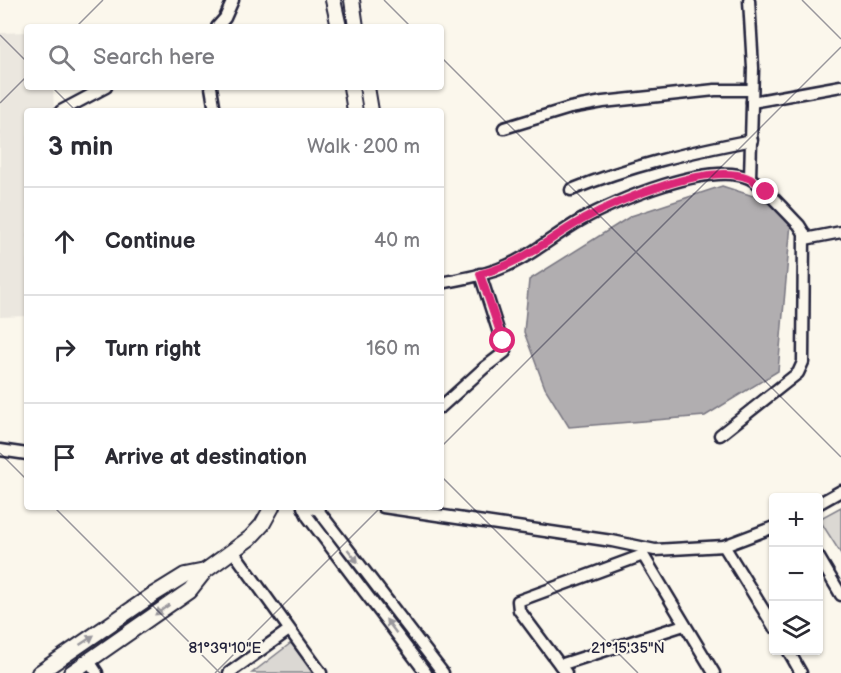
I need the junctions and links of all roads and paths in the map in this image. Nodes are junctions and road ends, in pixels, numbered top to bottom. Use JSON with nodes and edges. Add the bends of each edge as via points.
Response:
{"nodes":[{"id":1,"x":233,"y":0,"type":"edge"},
{"id":2,"x":333,"y":0,"type":"edge"},
{"id":3,"x":352,"y":0,"type":"edge"},
{"id":4,"x":749,"y":0,"type":"edge"},
{"id":5,"x":220,"y":24,"type":"edge"},
{"id":6,"x":338,"y":24,"type":"edge"},
{"id":7,"x":356,"y":24,"type":"edge"},
{"id":8,"x":841,"y":86,"type":"edge"},
{"id":9,"x":100,"y":90,"type":"edge"},
{"id":10,"x":212,"y":90,"type":"edge"},
{"id":11,"x":352,"y":90,"type":"edge"},
{"id":12,"x":368,"y":90,"type":"edge"},
{"id":13,"x":752,"y":90,"type":"junction"},
{"id":14,"x":752,"y":102,"type":"junction"},
{"id":15,"x":67,"y":108,"type":"edge"},
{"id":16,"x":215,"y":108,"type":"edge"},
{"id":17,"x":354,"y":108,"type":"edge"},
{"id":18,"x":370,"y":108,"type":"edge"},
{"id":19,"x":504,"y":128,"type":"dead end"},
{"id":20,"x":752,"y":140,"type":"junction"},
{"id":21,"x":750,"y":178,"type":"junction"},
{"id":22,"x":571,"y":190,"type":"dead end"},
{"id":23,"x":841,"y":232,"type":"edge"},
{"id":24,"x":805,"y":239,"type":"junction"},
{"id":25,"x":480,"y":274,"type":"junction"},
{"id":26,"x":444,"y":282,"type":"edge"},
{"id":27,"x":444,"y":404,"type":"edge"},
{"id":28,"x":720,"y":435,"type":"dead end"},
{"id":29,"x":0,"y":450,"type":"edge"},
{"id":30,"x":24,"y":454,"type":"edge"},
{"id":31,"x":841,"y":491,"type":"edge"},
{"id":32,"x":823,"y":502,"type":"edge"},
{"id":33,"x":270,"y":510,"type":"edge"},
{"id":34,"x":312,"y":510,"type":"edge"},
{"id":35,"x":403,"y":510,"type":"edge"},
{"id":36,"x":769,"y":529,"type":"edge"},
{"id":37,"x":724,"y":546,"type":"junction"},
{"id":38,"x":233,"y":551,"type":"junction"},
{"id":39,"x":644,"y":551,"type":"junction"},
{"id":40,"x":823,"y":563,"type":"edge"},
{"id":41,"x":205,"y":571,"type":"junction"},
{"id":42,"x":841,"y":595,"type":"edge"},
{"id":43,"x":769,"y":619,"type":"edge"},
{"id":44,"x":684,"y":625,"type":"junction"},
{"id":45,"x":289,"y":630,"type":"junction"},
{"id":46,"x":790,"y":655,"type":"edge"},
{"id":47,"x":93,"y":667,"type":"edge"},
{"id":48,"x":563,"y":669,"type":"edge"},
{"id":49,"x":39,"y":673,"type":"edge"},
{"id":50,"x":71,"y":673,"type":"edge"},
{"id":51,"x":229,"y":673,"type":"edge"},
{"id":52,"x":321,"y":673,"type":"edge"},
{"id":53,"x":426,"y":673,"type":"edge"},
{"id":54,"x":443,"y":673,"type":"edge"},
{"id":55,"x":714,"y":673,"type":"edge"},
{"id":56,"x":801,"y":673,"type":"edge"}],
"edges":[{"from":1,"to":5,"type":"street"},
{"from":2,"to":6,"type":"street"},
{"from":3,"to":7,"type":"street"},
{"from":4,"to":13,"type":"street"},
{"from":8,"to":14,"type":"street"},
{"from":9,"to":15,"type":"street"},
{"from":10,"to":16,"type":"street"},
{"from":11,"to":17,"type":"street"},
{"from":12,"to":18,"type":"street"},
{"from":13,"to":14,"type":"street"},
{"from":13,"to":19,"type":"street","via":[[705,90],[603,102]]},
{"from":14,"to":20,"type":"street"},
{"from":20,"to":21,"type":"street"},
{"from":20,"to":22,"type":"street","via":[[637,166]]},
{"from":21,"to":24,"type":"street","via":[[799,225]]},
{"from":21,"to":25,"type":"street","via":[[722,173],[697,176],[625,199],[579,221],[519,260]]},
{"from":23,"to":24,"type":"street"},
{"from":24,"to":28,"type":"street","via":[[802,367]]},
{"from":25,"to":26,"type":"street"},
{"from":25,"to":27,"type":"street","via":[[505,352]]},
{"from":29,"to":30,"type":"street"},
{"from":31,"to":32,"type":"street"},
{"from":33,"to":38,"type":"street","via":[[262,525]]},
{"from":53,"to":34,"type":"street","one_way":true},
{"from":34,"to":54,"type":"street","one_way":true},
{"from":35,"to":39,"type":"street","via":[[601,539]]},
{"from":36,"to":37,"type":"street"},
{"from":37,"to":39,"type":"street"},
{"from":37,"to":43,"type":"street"},
{"from":38,"to":41,"type":"street"},
{"from":38,"to":45,"type":"street"},
{"from":39,"to":44,"type":"street"},
{"from":39,"to":48,"type":"street","via":[[518,601],[519,610]]},
{"from":40,"to":42,"type":"street"},
{"from":41,"to":47,"type":"street","one_way":true,"via":[[190,590]]},
{"from":49,"to":41,"type":"street","one_way":true,"via":[[185,575]]},
{"from":44,"to":48,"type":"street"},
{"from":44,"to":55,"type":"street"},
{"from":45,"to":51,"type":"street"},
{"from":45,"to":52,"type":"street"},
{"from":46,"to":56,"type":"street"},
{"from":47,"to":50,"type":"street"}]}
